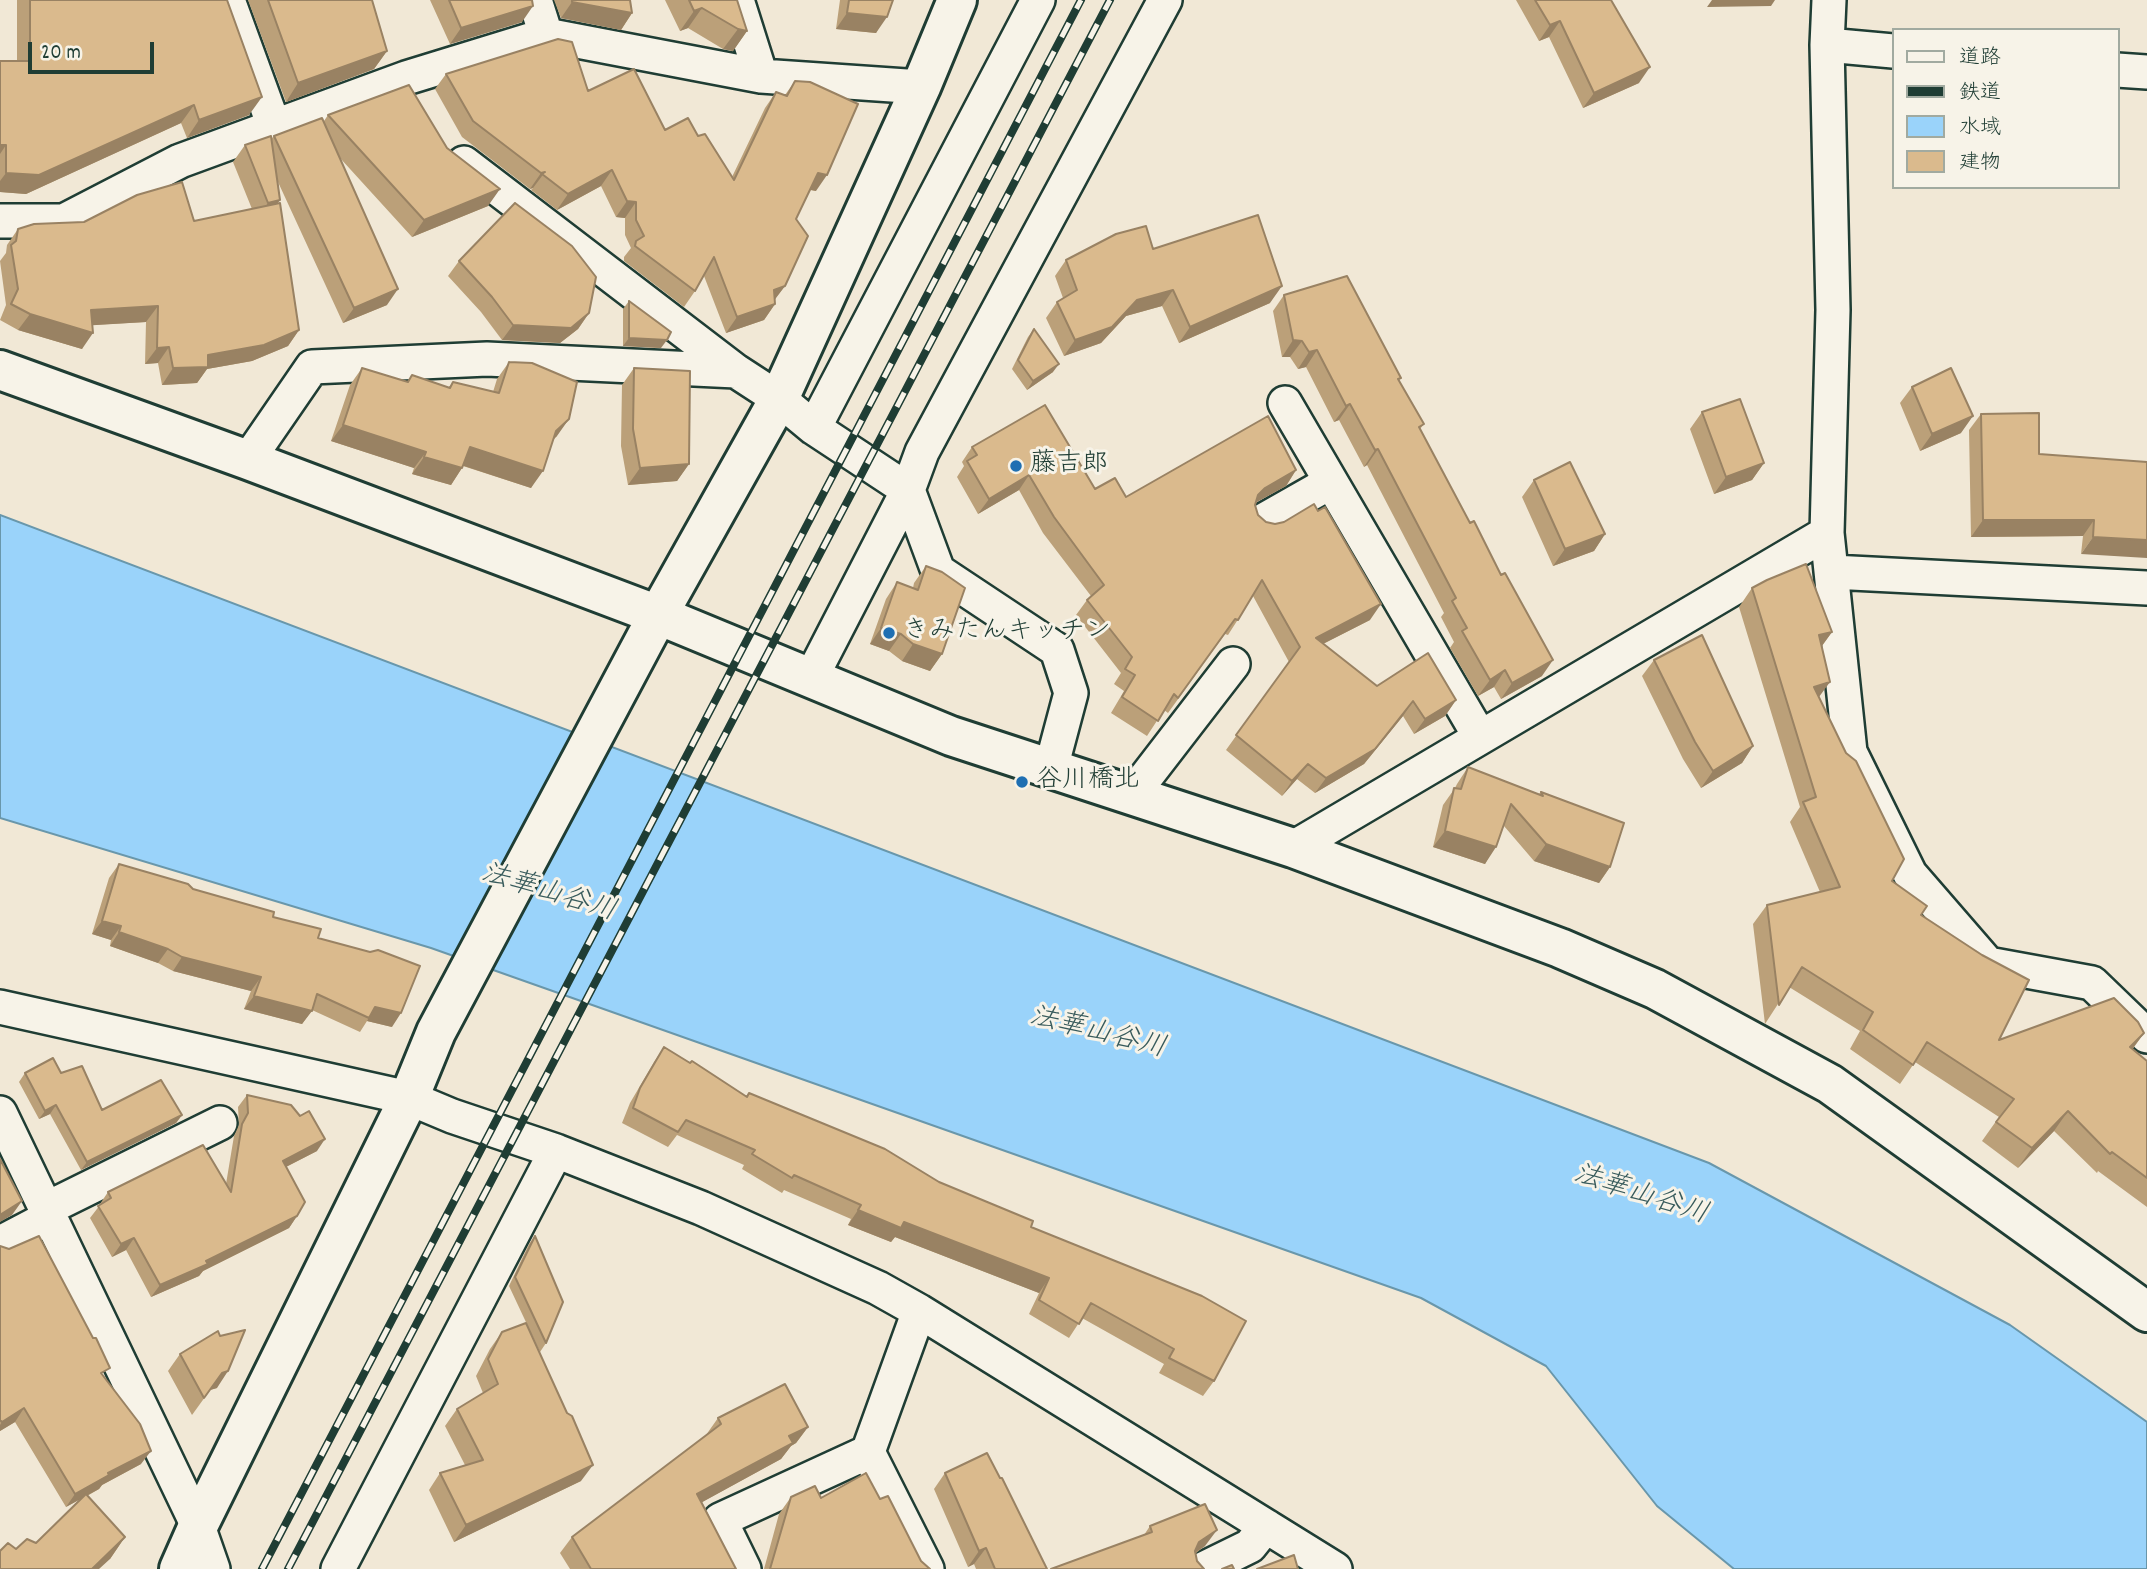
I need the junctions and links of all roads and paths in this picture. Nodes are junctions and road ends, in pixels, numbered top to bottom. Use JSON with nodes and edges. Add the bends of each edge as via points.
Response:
{"nodes":[{"id":1,"x":228,"y":0,"type":"edge"},
{"id":2,"x":535,"y":0,"type":"edge"},
{"id":3,"x":737,"y":0,"type":"edge"},
{"id":4,"x":957,"y":0,"type":"edge"},
{"id":5,"x":1038,"y":0,"type":"edge"},
{"id":6,"x":1165,"y":0,"type":"edge"},
{"id":7,"x":1829,"y":0,"type":"edge"},
{"id":8,"x":546,"y":35,"type":"junction"},
{"id":9,"x":1827,"y":45,"type":"junction"},
{"id":10,"x":1892,"y":51,"type":"edge"},
{"id":11,"x":2119,"y":69,"type":"edge"},
{"id":12,"x":2147,"y":72,"type":"edge"},
{"id":13,"x":761,"y":76,"type":"junction"},
{"id":14,"x":921,"y":87,"type":"junction"},
{"id":15,"x":274,"y":126,"type":"junction"},
{"id":16,"x":440,"y":138,"type":"edge"},
{"id":17,"x":0,"y":221,"type":"edge"},
{"id":18,"x":0,"y":370,"type":"edge"},
{"id":19,"x":736,"y":371,"type":"junction"},
{"id":20,"x":779,"y":398,"type":"junction"},
{"id":21,"x":1286,"y":403,"type":"dead end"},
{"id":22,"x":814,"y":428,"type":"junction"},
{"id":23,"x":248,"y":460,"type":"junction"},
{"id":24,"x":1331,"y":482,"type":"junction"},
{"id":25,"x":908,"y":490,"type":"junction"},
{"id":26,"x":1264,"y":520,"type":"edge"},
{"id":27,"x":1827,"y":533,"type":"junction"},
{"id":28,"x":1832,"y":572,"type":"junction"},
{"id":29,"x":2147,"y":587,"type":"edge"},
{"id":30,"x":658,"y":615,"type":"junction"},
{"id":31,"x":1233,"y":664,"type":"dead end"},
{"id":32,"x":811,"y":678,"type":"junction"},
{"id":33,"x":1480,"y":737,"type":"junction"},
{"id":34,"x":1051,"y":768,"type":"junction"},
{"id":35,"x":1132,"y":795,"type":"junction"},
{"id":36,"x":1293,"y":848,"type":"junction"},
{"id":37,"x":0,"y":1007,"type":"edge"},
{"id":38,"x":2147,"y":1036,"type":"edge"},
{"id":39,"x":409,"y":1098,"type":"junction"},
{"id":40,"x":0,"y":1113,"type":"edge"},
{"id":41,"x":220,"y":1123,"type":"dead end"},
{"id":42,"x":556,"y":1151,"type":"junction"},
{"id":43,"x":48,"y":1213,"type":"junction"},
{"id":44,"x":0,"y":1243,"type":"edge"},
{"id":45,"x":919,"y":1311,"type":"junction"},
{"id":46,"x":2147,"y":1312,"type":"edge"},
{"id":47,"x":868,"y":1452,"type":"junction"},
{"id":48,"x":198,"y":1526,"type":"junction"},
{"id":49,"x":1266,"y":1526,"type":"junction"},
{"id":50,"x":180,"y":1569,"type":"edge"},
{"id":51,"x":213,"y":1569,"type":"edge"},
{"id":52,"x":338,"y":1569,"type":"edge"},
{"id":53,"x":744,"y":1569,"type":"edge"},
{"id":54,"x":927,"y":1569,"type":"edge"},
{"id":55,"x":1203,"y":1569,"type":"edge"},
{"id":56,"x":1335,"y":1569,"type":"edge"}],
"edges":[{"from":1,"to":15,"type":"street"},
{"from":2,"to":8,"type":"street"},
{"from":3,"to":13,"type":"street"},
{"from":4,"to":14,"type":"street"},
{"from":5,"to":22,"type":"street"},
{"from":6,"to":25,"type":"street","via":[[922,452]]},
{"from":7,"to":9,"type":"street"},
{"from":8,"to":13,"type":"street"},
{"from":8,"to":15,"type":"street","via":[[412,90]]},
{"from":9,"to":10,"type":"street"},
{"from":9,"to":27,"type":"street","via":[[1833,310]]},
{"from":11,"to":12,"type":"street"},
{"from":13,"to":14,"type":"street"},
{"from":14,"to":20,"type":"street"},
{"from":15,"to":17,"type":"street","via":[[180,161],[64,222]]},
{"from":16,"to":19,"type":"street","via":[[447,150]]},
{"from":18,"to":23,"type":"street"},
{"from":19,"to":20,"type":"street"},
{"from":19,"to":23,"type":"street","via":[[487,359],[312,367]]},
{"from":20,"to":22,"type":"street"},
{"from":20,"to":30,"type":"street"},
{"from":21,"to":24,"type":"street"},
{"from":22,"to":25,"type":"street"},
{"from":23,"to":30,"type":"street"},
{"from":24,"to":26,"type":"street"},
{"from":24,"to":33,"type":"street"},
{"from":25,"to":32,"type":"street"},
{"from":25,"to":34,"type":"street","via":[[938,571],[1057,650],[1071,693]]},
{"from":27,"to":28,"type":"street"},
{"from":27,"to":33,"type":"street"},
{"from":28,"to":29,"type":"street"},
{"from":28,"to":38,"type":"street","via":[[1850,752],[1910,874],[1988,964],[2092,983]]},
{"from":30,"to":32,"type":"street"},
{"from":30,"to":39,"type":"street","via":[[436,1032]]},
{"from":31,"to":35,"type":"street"},
{"from":32,"to":34,"type":"street","via":[[951,736]]},
{"from":33,"to":36,"type":"street"},
{"from":34,"to":35,"type":"street"},
{"from":35,"to":36,"type":"street"},
{"from":36,"to":46,"type":"street","via":[[1560,948],[1655,989],[1830,1084]]},
{"from":37,"to":39,"type":"street"},
{"from":39,"to":42,"type":"street"},
{"from":39,"to":48,"type":"street"},
{"from":40,"to":43,"type":"street"},
{"from":41,"to":43,"type":"street"},
{"from":42,"to":45,"type":"street","via":[[701,1208]]},
{"from":42,"to":52,"type":"street"},
{"from":43,"to":44,"type":"street"},
{"from":43,"to":48,"type":"street"},
{"from":45,"to":47,"type":"street"},
{"from":45,"to":49,"type":"street"},
{"from":47,"to":53,"type":"street","via":[[720,1520]]},
{"from":47,"to":54,"type":"street"},
{"from":48,"to":50,"type":"street"},
{"from":48,"to":51,"type":"street"},
{"from":49,"to":55,"type":"street","via":[[1250,1546]]},
{"from":49,"to":56,"type":"street"}]}
